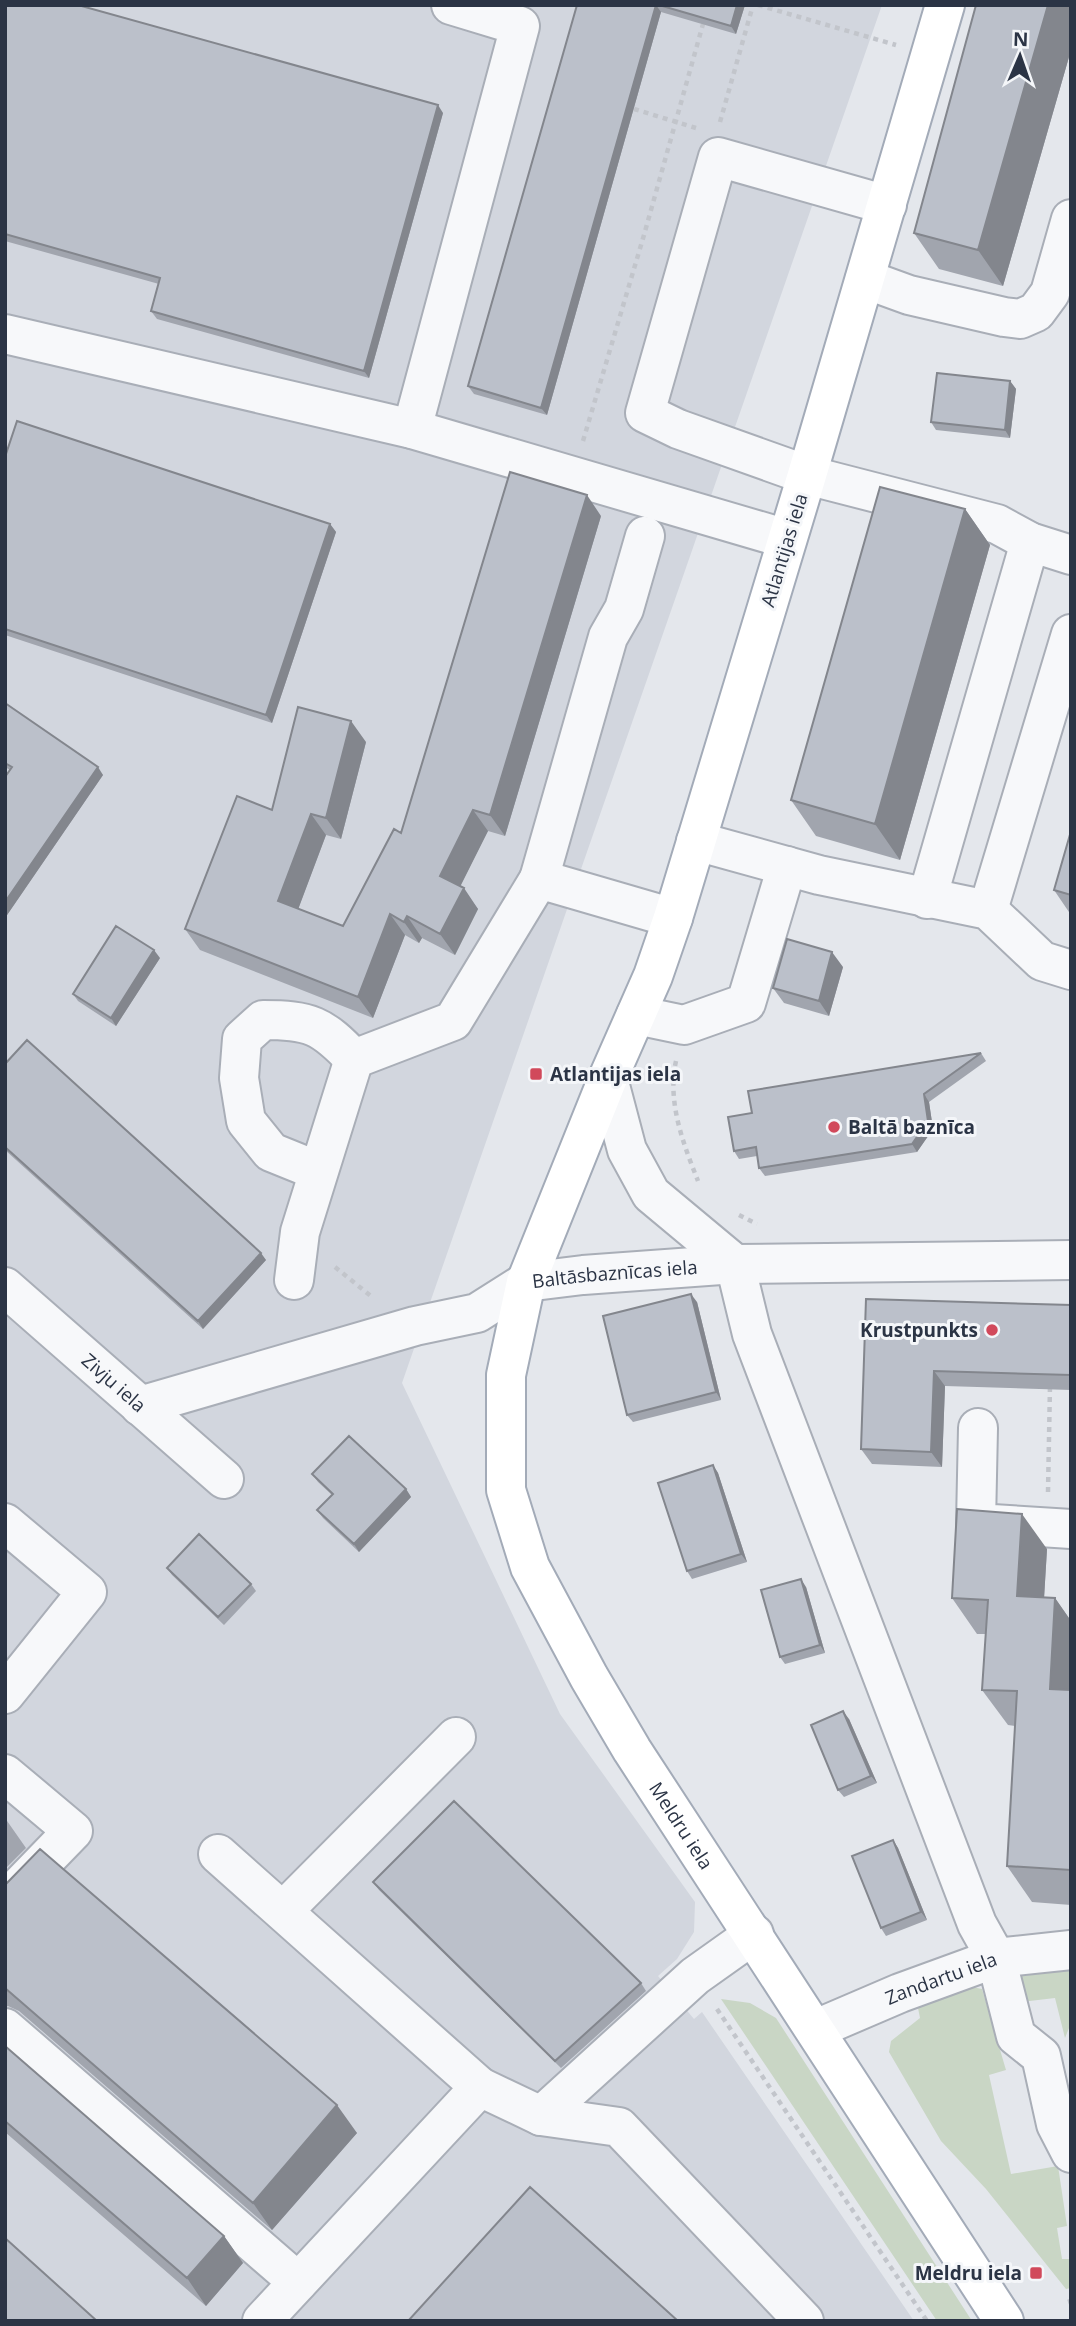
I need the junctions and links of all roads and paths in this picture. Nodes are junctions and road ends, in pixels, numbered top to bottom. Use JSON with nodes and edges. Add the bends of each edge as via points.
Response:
{"nodes":[{"id":1,"x":450,"y":5,"type":"edge"},
{"id":2,"x":756,"y":5,"type":"edge"},
{"id":3,"x":945,"y":5,"type":"edge"},
{"id":4,"x":703,"y":24,"type":"edge"},
{"id":5,"x":930,"y":55,"type":"junction"},
{"id":6,"x":634,"y":109,"type":"dead end"},
{"id":7,"x":675,"y":122,"type":"junction"},
{"id":8,"x":718,"y":157,"type":"junction"},
{"id":9,"x":887,"y":205,"type":"junction"},
{"id":10,"x":1071,"y":219,"type":"edge"},
{"id":11,"x":865,"y":279,"type":"junction"},
{"id":12,"x":5,"y":334,"type":"edge"},
{"id":13,"x":412,"y":429,"type":"junction"},
{"id":14,"x":573,"y":475,"type":"junction"},
{"id":15,"x":807,"y":475,"type":"junction"},
{"id":16,"x":645,"y":536,"type":"dead end"},
{"id":17,"x":787,"y":539,"type":"junction"},
{"id":18,"x":1030,"y":542,"type":"junction"},
{"id":19,"x":1071,"y":555,"type":"edge"},
{"id":20,"x":1071,"y":634,"type":"edge"},
{"id":21,"x":696,"y":841,"type":"junction"},
{"id":22,"x":786,"y":866,"type":"junction"},
{"id":23,"x":539,"y":878,"type":"junction"},
{"id":24,"x":927,"y":899,"type":"junction"},
{"id":25,"x":988,"y":910,"type":"junction"},
{"id":26,"x":673,"y":918,"type":"junction"},
{"id":27,"x":1071,"y":971,"type":"edge"},
{"id":28,"x":636,"y":1015,"type":"junction"},
{"id":29,"x":684,"y":1024,"type":"junction"},
{"id":30,"x":354,"y":1059,"type":"junction"},
{"id":31,"x":608,"y":1078,"type":"junction"},
{"id":32,"x":318,"y":1171,"type":"junction"},
{"id":33,"x":705,"y":1188,"type":"dead end"},
{"id":34,"x":729,"y":1210,"type":"dead end"},
{"id":35,"x":767,"y":1228,"type":"dead end"},
{"id":36,"x":300,"y":1232,"type":"junction"},
{"id":37,"x":1071,"y":1260,"type":"edge"},
{"id":38,"x":735,"y":1264,"type":"junction"},
{"id":39,"x":294,"y":1280,"type":"dead end"},
{"id":40,"x":526,"y":1282,"type":"junction"},
{"id":41,"x":5,"y":1287,"type":"edge"},
{"id":42,"x":379,"y":1303,"type":"dead end"},
{"id":43,"x":1050,"y":1380,"type":"edge"},
{"id":44,"x":140,"y":1406,"type":"junction"},
{"id":45,"x":978,"y":1428,"type":"dead end"},
{"id":46,"x":224,"y":1479,"type":"dead end"},
{"id":47,"x":5,"y":1522,"type":"edge"},
{"id":48,"x":1059,"y":1528,"type":"edge"},
{"id":49,"x":5,"y":1694,"type":"edge"},
{"id":50,"x":456,"y":1737,"type":"dead end"},
{"id":51,"x":5,"y":1774,"type":"edge"},
{"id":52,"x":218,"y":1854,"type":"dead end"},
{"id":53,"x":5,"y":1901,"type":"edge"},
{"id":54,"x":283,"y":1911,"type":"junction"},
{"id":55,"x":754,"y":1934,"type":"junction"},
{"id":56,"x":1071,"y":1950,"type":"edge"},
{"id":57,"x":996,"y":1958,"type":"junction"},
{"id":58,"x":695,"y":1976,"type":"junction"},
{"id":59,"x":5,"y":2028,"type":"edge"},
{"id":60,"x":816,"y":2029,"type":"junction"},
{"id":61,"x":480,"y":2087,"type":"junction"},
{"id":62,"x":541,"y":2116,"type":"junction"},
{"id":63,"x":1071,"y":2153,"type":"edge"},
{"id":64,"x":298,"y":2282,"type":"junction"},
{"id":65,"x":262,"y":2321,"type":"edge"},
{"id":66,"x":804,"y":2321,"type":"edge"},
{"id":67,"x":927,"y":2321,"type":"edge"},
{"id":68,"x":1004,"y":2321,"type":"edge"}],
"edges":[{"from":1,"to":13,"type":"street","via":[[520,26]]},
{"from":2,"to":5,"type":"path"},
{"from":2,"to":8,"type":"path","via":[[717,134]]},
{"from":3,"to":5,"type":"main road","name":"Atlantijas iela"},
{"from":4,"to":7,"type":"path"},
{"from":5,"to":9,"type":"main road","name":"Atlantijas iela"},
{"from":6,"to":7,"type":"path"},
{"from":7,"to":14,"type":"path"},
{"from":8,"to":9,"type":"street"},
{"from":8,"to":15,"type":"street","via":[[645,413]]},
{"from":9,"to":11,"type":"main road","name":"Atlantijas iela"},
{"from":10,"to":11,"type":"street","via":[[1050,293],[1036,312],[1020,319],[909,295]]},
{"from":11,"to":15,"type":"main road","name":"Atlantijas iela"},
{"from":12,"to":13,"type":"street"},
{"from":13,"to":14,"type":"street"},
{"from":14,"to":17,"type":"street"},
{"from":15,"to":17,"type":"main road","name":"Atlantijas iela"},
{"from":15,"to":18,"type":"street","via":[[997,524]]},
{"from":16,"to":23,"type":"street","via":[[624,609],[608,637]]},
{"from":17,"to":21,"type":"main road","name":"Atlantijas iela"},
{"from":18,"to":19,"type":"street"},
{"from":18,"to":24,"type":"street"},
{"from":20,"to":25,"type":"street"},
{"from":21,"to":22,"type":"street"},
{"from":21,"to":26,"type":"main road","name":"Atlantijas iela"},
{"from":22,"to":24,"type":"street"},
{"from":22,"to":29,"type":"street","via":[[746,1003]]},
{"from":23,"to":26,"type":"street"},
{"from":23,"to":30,"type":"street","via":[[453,1021]]},
{"from":24,"to":25,"type":"street"},
{"from":25,"to":27,"type":"street","via":[[1042,961]]},
{"from":26,"to":28,"type":"main road","name":"Atlantijas iela"},
{"from":28,"to":29,"type":"street"},
{"from":28,"to":31,"type":"main road","name":"Atlantijas iela"},
{"from":29,"to":33,"type":"path","via":[[671,1081],[679,1130],[697,1181]]},
{"from":30,"to":32,"type":"street"},
{"from":30,"to":32,"type":"street","via":[[330,1033],[295,1020],[263,1020],[242,1038],[239,1079],[246,1121],[271,1152]]},
{"from":31,"to":38,"type":"street","via":[[627,1150],[652,1194]]},
{"from":31,"to":40,"type":"main road","name":"Atlantijas iela"},
{"from":32,"to":36,"type":"street"},
{"from":34,"to":35,"type":"path"},
{"from":36,"to":39,"type":"street"},
{"from":36,"to":42,"type":"path"},
{"from":37,"to":38,"type":"street","name":"Baltāsbaznīcas iela"},
{"from":38,"to":40,"type":"street","name":"Baltāsbaznīcas iela"},
{"from":38,"to":57,"type":"street","via":[[752,1334],[977,1923]]},
{"from":40,"to":44,"type":"street","name":"Baltāsbaznīcas iela","via":[[477,1313],[415,1326]]},
{"from":40,"to":55,"type":"main road","name":"Meldru iela","via":[[506,1375],[506,1490],[530,1567],[632,1750]]},
{"from":41,"to":44,"type":"street","name":"Zivju iela"},
{"from":43,"to":48,"type":"path"},
{"from":44,"to":46,"type":"street","name":"Zivju iela"},
{"from":45,"to":48,"type":"street","via":[[976,1523]]},
{"from":47,"to":49,"type":"street","via":[[87,1592]]},
{"from":50,"to":54,"type":"street"},
{"from":51,"to":53,"type":"street","via":[[73,1831]]},
{"from":52,"to":54,"type":"street"},
{"from":54,"to":61,"type":"street"},
{"from":55,"to":58,"type":"street"},
{"from":55,"to":60,"type":"main road","name":"Meldru iela"},
{"from":56,"to":57,"type":"street","name":"Zandartu iela"},
{"from":57,"to":60,"type":"street","name":"Zandartu iela"},
{"from":57,"to":63,"type":"street","via":[[1016,2036],[1041,2056],[1056,2124]]},
{"from":58,"to":62,"type":"street"},
{"from":58,"to":67,"type":"path"},
{"from":59,"to":64,"type":"street"},
{"from":60,"to":68,"type":"main road","name":"Meldru iela"},
{"from":61,"to":62,"type":"street"},
{"from":61,"to":64,"type":"street"},
{"from":62,"to":66,"type":"street","via":[[619,2127]]},
{"from":64,"to":65,"type":"street"}]}
